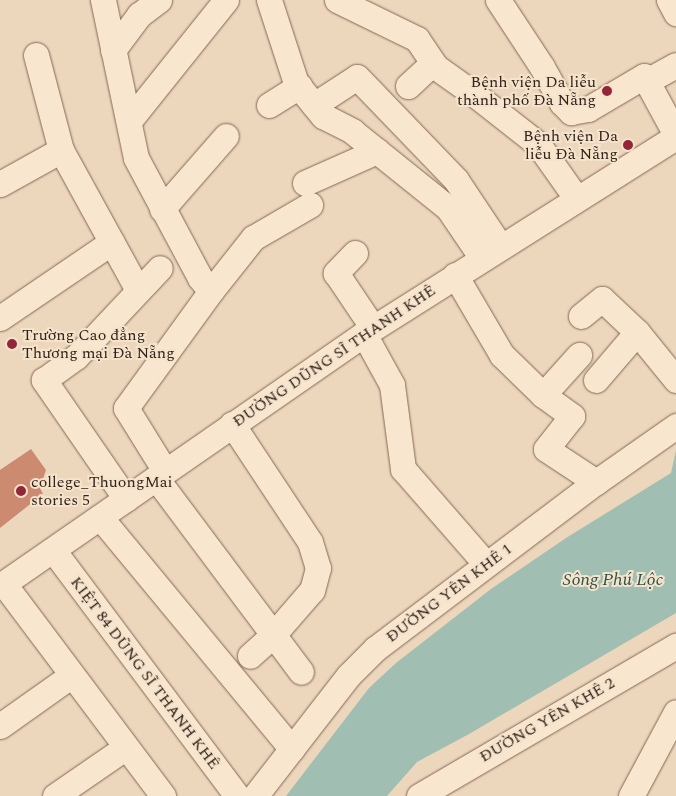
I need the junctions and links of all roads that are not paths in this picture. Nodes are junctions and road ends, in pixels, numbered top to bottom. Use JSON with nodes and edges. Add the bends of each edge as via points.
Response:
{"nodes":[{"id":1,"x":103,"y":0,"type":"edge"},
{"id":2,"x":159,"y":0,"type":"edge"},
{"id":3,"x":226,"y":0,"type":"edge"},
{"id":4,"x":269,"y":0,"type":"edge"},
{"id":5,"x":498,"y":0,"type":"edge"},
{"id":6,"x":669,"y":0,"type":"edge"},
{"id":7,"x":341,"y":1,"type":"edge"},
{"id":8,"x":676,"y":13,"type":"edge"},
{"id":9,"x":113,"y":50,"type":"junction"},
{"id":10,"x":36,"y":55,"type":"dead end"},
{"id":11,"x":433,"y":63,"type":"junction"},
{"id":12,"x":676,"y":65,"type":"edge"},
{"id":13,"x":647,"y":82,"type":"junction"},
{"id":14,"x":299,"y":86,"type":"junction"},
{"id":15,"x":408,"y":86,"type":"dead end"},
{"id":16,"x":269,"y":104,"type":"dead end"},
{"id":17,"x":314,"y":105,"type":"junction"},
{"id":18,"x":129,"y":122,"type":"junction"},
{"id":19,"x":226,"y":136,"type":"dead end"},
{"id":20,"x":676,"y":136,"type":"edge"},
{"id":21,"x":61,"y":150,"type":"junction"},
{"id":22,"x":377,"y":151,"type":"junction"},
{"id":23,"x":0,"y":184,"type":"edge"},
{"id":24,"x":577,"y":199,"type":"junction"},
{"id":25,"x":162,"y":209,"type":"junction"},
{"id":26,"x":112,"y":242,"type":"junction"},
{"id":27,"x":491,"y":252,"type":"junction"},
{"id":28,"x":355,"y":253,"type":"dead end"},
{"id":29,"x":160,"y":268,"type":"dead end"},
{"id":30,"x":455,"y":275,"type":"junction"},
{"id":31,"x":138,"y":290,"type":"junction"},
{"id":32,"x":211,"y":291,"type":"junction"},
{"id":33,"x":581,"y":316,"type":"dead end"},
{"id":34,"x":0,"y":318,"type":"edge"},
{"id":35,"x":369,"y":331,"type":"junction"},
{"id":36,"x":637,"y":332,"type":"junction"},
{"id":37,"x":579,"y":355,"type":"dead end"},
{"id":38,"x":596,"y":380,"type":"dead end"},
{"id":39,"x":676,"y":380,"type":"edge"},
{"id":40,"x":543,"y":395,"type":"junction"},
{"id":41,"x":232,"y":424,"type":"junction"},
{"id":42,"x":676,"y":426,"type":"edge"},
{"id":43,"x":161,"y":474,"type":"junction"},
{"id":44,"x":596,"y":482,"type":"junction"},
{"id":45,"x":126,"y":499,"type":"junction"},
{"id":46,"x":100,"y":517,"type":"junction"},
{"id":47,"x":53,"y":550,"type":"junction"},
{"id":48,"x":486,"y":564,"type":"junction"},
{"id":49,"x":2,"y":585,"type":"edge"},
{"id":50,"x":273,"y":635,"type":"junction"},
{"id":51,"x":676,"y":646,"type":"edge"},
{"id":52,"x":250,"y":656,"type":"dead end"},
{"id":53,"x":302,"y":672,"type":"dead end"},
{"id":54,"x":72,"y":675,"type":"junction"},
{"id":55,"x":676,"y":712,"type":"edge"},
{"id":56,"x":0,"y":726,"type":"edge"},
{"id":57,"x":126,"y":747,"type":"junction"},
{"id":58,"x":292,"y":749,"type":"junction"},
{"id":59,"x":151,"y":792,"type":"edge"},
{"id":60,"x":55,"y":796,"type":"edge"},
{"id":61,"x":238,"y":796,"type":"edge"},
{"id":62,"x":255,"y":796,"type":"edge"},
{"id":63,"x":419,"y":796,"type":"edge"},
{"id":64,"x":631,"y":796,"type":"edge"}],
"edges":[{"from":1,"to":9,"type":"street"},
{"from":2,"to":9,"type":"street","via":[[139,15]]},
{"from":3,"to":18,"type":"street"},
{"from":4,"to":14,"type":"street"},
{"from":5,"to":13,"type":"street","via":[[562,103],[571,112],[588,109],[644,76]]},
{"from":6,"to":8,"type":"street"},
{"from":7,"to":11,"type":"street","via":[[417,39]]},
{"from":9,"to":18,"type":"street"},
{"from":10,"to":21,"type":"street"},
{"from":11,"to":15,"type":"street"},
{"from":11,"to":24,"type":"street","via":[[538,144]]},
{"from":12,"to":13,"type":"street"},
{"from":13,"to":20,"type":"street"},
{"from":14,"to":16,"type":"street"},
{"from":14,"to":17,"type":"street"},
{"from":17,"to":22,"type":"street","via":[[323,116],[352,131]]},
{"from":17,"to":27,"type":"street","via":[[357,77],[456,180]]},
{"from":18,"to":25,"type":"street","via":[[136,158]]},
{"from":19,"to":25,"type":"street"},
{"from":20,"to":24,"type":"street","name":"ĐƯỜNG DŨNG SĨ THANH KHÊ"},
{"from":21,"to":23,"type":"street"},
{"from":21,"to":26,"type":"street"},
{"from":22,"to":27,"type":"street","via":[[448,208]]},
{"from":22,"to":32,"type":"street","via":[[308,194],[253,238]]},
{"from":24,"to":27,"type":"street","name":"ĐƯỜNG DŨNG SĨ THANH KHÊ"},
{"from":25,"to":32,"type":"street","via":[[200,278]]},
{"from":26,"to":31,"type":"street"},
{"from":26,"to":34,"type":"street"},
{"from":27,"to":30,"type":"street","name":"ĐƯỜNG DŨNG SĨ THANH KHÊ"},
{"from":28,"to":35,"type":"street","via":[[336,273]]},
{"from":29,"to":31,"type":"street"},
{"from":30,"to":35,"type":"street","name":"ĐƯỜNG DŨNG SĨ THANH KHÊ"},
{"from":30,"to":40,"type":"street","via":[[502,355]]},
{"from":31,"to":45,"type":"street","via":[[76,357],[44,380]]},
{"from":32,"to":43,"type":"street","via":[[126,408]]},
{"from":33,"to":36,"type":"street","via":[[602,299]]},
{"from":35,"to":41,"type":"street","name":"ĐƯỜNG DŨNG SĨ THANH KHÊ"},
{"from":35,"to":48,"type":"street","via":[[392,385],[403,469]]},
{"from":36,"to":38,"type":"street"},
{"from":36,"to":39,"type":"street"},
{"from":37,"to":40,"type":"street"},
{"from":40,"to":44,"type":"street","via":[[572,416],[546,449]]},
{"from":41,"to":43,"type":"street","name":"ĐƯỜNG DŨNG SĨ THANH KHÊ"},
{"from":41,"to":50,"type":"street","via":[[310,542],[318,568],[312,590]]},
{"from":42,"to":44,"type":"street","name":"ĐƯỜNG YÊN KHÊ 1"},
{"from":43,"to":45,"type":"street","name":"ĐƯỜNG DŨNG SĨ THANH KHÊ"},
{"from":43,"to":50,"type":"street"},
{"from":44,"to":48,"type":"street","name":"ĐƯỜNG YÊN KHÊ 1"},
{"from":45,"to":46,"type":"street","name":"ĐƯỜNG DŨNG SĨ THANH KHÊ"},
{"from":46,"to":47,"type":"street","name":"ĐƯỜNG DŨNG SĨ THANH KHÊ"},
{"from":46,"to":58,"type":"street"},
{"from":47,"to":49,"type":"street","name":"ĐƯỜNG DŨNG SĨ THANH KHÊ"},
{"from":47,"to":61,"type":"street","name":"KIỆT 84 DŨNG SĨ THANH KHÊ"},
{"from":48,"to":58,"type":"street","name":"ĐƯỜNG YÊN KHÊ 1","via":[[376,649],[349,675]]},
{"from":49,"to":54,"type":"street"},
{"from":50,"to":52,"type":"street"},
{"from":50,"to":53,"type":"street"},
{"from":51,"to":63,"type":"street","name":"ĐƯỜNG YÊN KHÊ 2"},
{"from":54,"to":56,"type":"street"},
{"from":54,"to":57,"type":"street"},
{"from":55,"to":64,"type":"street"},
{"from":57,"to":59,"type":"street"},
{"from":57,"to":60,"type":"street"},
{"from":58,"to":62,"type":"street","name":"ĐƯỜNG YÊN KHÊ 1"}]}
